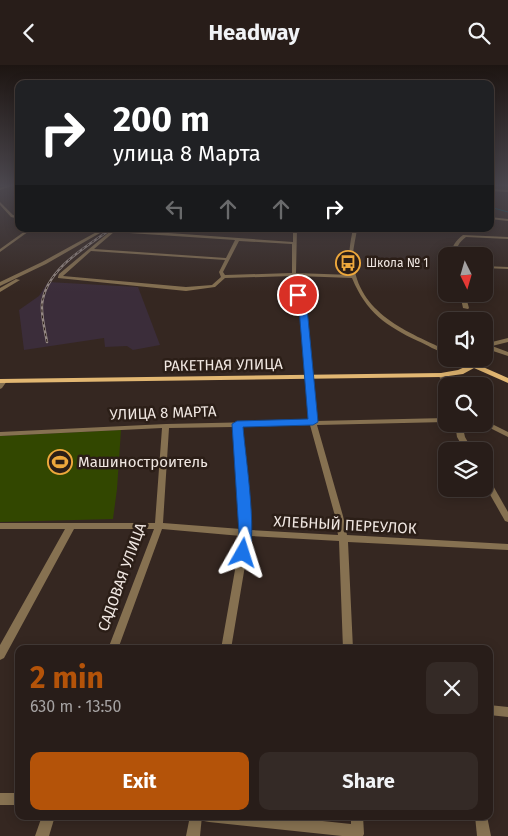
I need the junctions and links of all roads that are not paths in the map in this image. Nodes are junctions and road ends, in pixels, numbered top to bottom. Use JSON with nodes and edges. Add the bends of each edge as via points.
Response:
{"nodes":[{"id":1,"x":26,"y":232,"type":"edge"},
{"id":2,"x":99,"y":232,"type":"edge"},
{"id":3,"x":112,"y":232,"type":"edge"},
{"id":4,"x":139,"y":232,"type":"edge"},
{"id":5,"x":295,"y":232,"type":"edge"},
{"id":6,"x":355,"y":232,"type":"edge"},
{"id":7,"x":508,"y":238,"type":"edge"},
{"id":8,"x":237,"y":240,"type":"junction"},
{"id":9,"x":293,"y":243,"type":"junction"},
{"id":10,"x":455,"y":247,"type":"edge"},
{"id":11,"x":90,"y":250,"type":"junction"},
{"id":12,"x":0,"y":251,"type":"edge"},
{"id":13,"x":51,"y":259,"type":"junction"},
{"id":14,"x":227,"y":259,"type":"junction"},
{"id":15,"x":493,"y":267,"type":"edge"},
{"id":16,"x":508,"y":268,"type":"edge"},
{"id":17,"x":294,"y":274,"type":"junction"},
{"id":18,"x":224,"y":277,"type":"junction"},
{"id":19,"x":354,"y":277,"type":"junction"},
{"id":20,"x":0,"y":284,"type":"edge"},
{"id":21,"x":0,"y":290,"type":"edge"},
{"id":22,"x":465,"y":303,"type":"edge"},
{"id":23,"x":466,"y":308,"type":"dead end"},
{"id":24,"x":508,"y":340,"type":"edge"},
{"id":25,"x":493,"y":344,"type":"edge"},
{"id":26,"x":438,"y":347,"type":"edge"},
{"id":27,"x":493,"y":349,"type":"edge"},
{"id":28,"x":508,"y":354,"type":"edge"},
{"id":29,"x":470,"y":367,"type":"edge"},
{"id":30,"x":478,"y":367,"type":"edge"},
{"id":31,"x":442,"y":375,"type":"joint"},
{"id":32,"x":308,"y":378,"type":"junction"},
{"id":33,"x":508,"y":381,"type":"edge"},
{"id":34,"x":1,"y":383,"type":"edge"},
{"id":35,"x":438,"y":420,"type":"edge"},
{"id":36,"x":313,"y":422,"type":"junction"},
{"id":37,"x":237,"y":424,"type":"junction"},
{"id":38,"x":166,"y":426,"type":"junction"},
{"id":39,"x":493,"y":427,"type":"edge"},
{"id":40,"x":0,"y":434,"type":"edge"},
{"id":41,"x":508,"y":435,"type":"edge"},
{"id":42,"x":493,"y":493,"type":"edge"},
{"id":43,"x":508,"y":519,"type":"edge"},
{"id":44,"x":0,"y":526,"type":"edge"},
{"id":45,"x":71,"y":526,"type":"junction"},
{"id":46,"x":160,"y":526,"type":"junction"},
{"id":47,"x":246,"y":533,"type":"junction"},
{"id":48,"x":343,"y":538,"type":"junction"},
{"id":49,"x":508,"y":547,"type":"edge"},
{"id":50,"x":115,"y":645,"type":"edge"},
{"id":51,"x":227,"y":645,"type":"edge"},
{"id":52,"x":348,"y":645,"type":"edge"},
{"id":53,"x":0,"y":655,"type":"edge"},
{"id":54,"x":493,"y":710,"type":"edge"},
{"id":55,"x":508,"y":712,"type":"edge"},
{"id":56,"x":0,"y":799,"type":"edge"},
{"id":57,"x":15,"y":799,"type":"edge"},
{"id":58,"x":48,"y":820,"type":"edge"},
{"id":59,"x":195,"y":820,"type":"edge"},
{"id":60,"x":244,"y":820,"type":"edge"},
{"id":61,"x":357,"y":820,"type":"edge"},
{"id":62,"x":482,"y":820,"type":"edge"},
{"id":63,"x":357,"y":833,"type":"edge"},
{"id":64,"x":42,"y":836,"type":"edge"},
{"id":65,"x":193,"y":836,"type":"edge"},
{"id":66,"x":484,"y":836,"type":"edge"}],
"edges":[{"from":1,"to":12,"type":"street"},
{"from":2,"to":13,"type":"street"},
{"from":3,"to":11,"type":"street"},
{"from":4,"to":8,"type":"street"},
{"from":5,"to":9,"type":"street"},
{"from":6,"to":19,"type":"street","via":[[351,257]]},
{"from":7,"to":10,"type":"street","via":[[465,236]]},
{"from":8,"to":9,"type":"street"},
{"from":8,"to":14,"type":"street"},
{"from":9,"to":17,"type":"street"},
{"from":11,"to":14,"type":"street"},
{"from":11,"to":18,"type":"street","via":[[60,277],[186,289],[213,286]]},
{"from":13,"to":20,"type":"street"},
{"from":13,"to":21,"type":"street","via":[[46,266]]},
{"from":14,"to":18,"type":"street","via":[[221,272]]},
{"from":15,"to":16,"type":"street"},
{"from":17,"to":18,"type":"street"},
{"from":17,"to":19,"type":"street"},
{"from":17,"to":32,"type":"street","via":[[303,308]]},
{"from":19,"to":26,"type":"street","via":[[362,298],[376,315]]},
{"from":22,"to":23,"type":"street"},
{"from":24,"to":25,"type":"street"},
{"from":27,"to":28,"type":"street"},
{"from":29,"to":31,"type":"main road","name":"РАКЕТНАЯ УЛИЦА"},
{"from":30,"to":33,"type":"main road"},
{"from":31,"to":32,"type":"main road","name":"РАКЕТНАЯ УЛИЦА"},
{"from":32,"to":34,"type":"main road","name":"РАКЕТНАЯ УЛИЦА"},
{"from":32,"to":36,"type":"street"},
{"from":35,"to":36,"type":"street","name":"УЛИЦА 8 МАРТА"},
{"from":36,"to":37,"type":"street","name":"УЛИЦА 8 МАРТА"},
{"from":36,"to":48,"type":"street"},
{"from":37,"to":38,"type":"street","name":"УЛИЦА 8 МАРТА"},
{"from":37,"to":47,"type":"street"},
{"from":38,"to":40,"type":"street","name":"УЛИЦА 8 МАРТА"},
{"from":38,"to":46,"type":"street","name":"САДОВАЯ УЛИЦА"},
{"from":39,"to":41,"type":"street"},
{"from":42,"to":43,"type":"street"},
{"from":44,"to":45,"type":"street","name":"ХЛЕБНЫЙ ПЕРЕУЛОК"},
{"from":45,"to":46,"type":"street","name":"ХЛЕБНЫЙ ПЕРЕУЛОК"},
{"from":45,"to":53,"type":"street"},
{"from":46,"to":47,"type":"street","name":"ХЛЕБНЫЙ ПЕРЕУЛОК"},
{"from":46,"to":50,"type":"street","name":"САДОВАЯ УЛИЦА"},
{"from":47,"to":48,"type":"street","name":"ХЛЕБНЫЙ ПЕРЕУЛОК"},
{"from":47,"to":51,"type":"street"},
{"from":48,"to":49,"type":"street","name":"ХЛЕБНЫЙ ПЕРЕУЛОК"},
{"from":48,"to":52,"type":"street"},
{"from":54,"to":55,"type":"street"},
{"from":56,"to":57,"type":"street"},
{"from":58,"to":64,"type":"street"},
{"from":59,"to":65,"type":"street"},
{"from":60,"to":63,"type":"street"},
{"from":61,"to":63,"type":"street"},
{"from":62,"to":66,"type":"street"}]}
